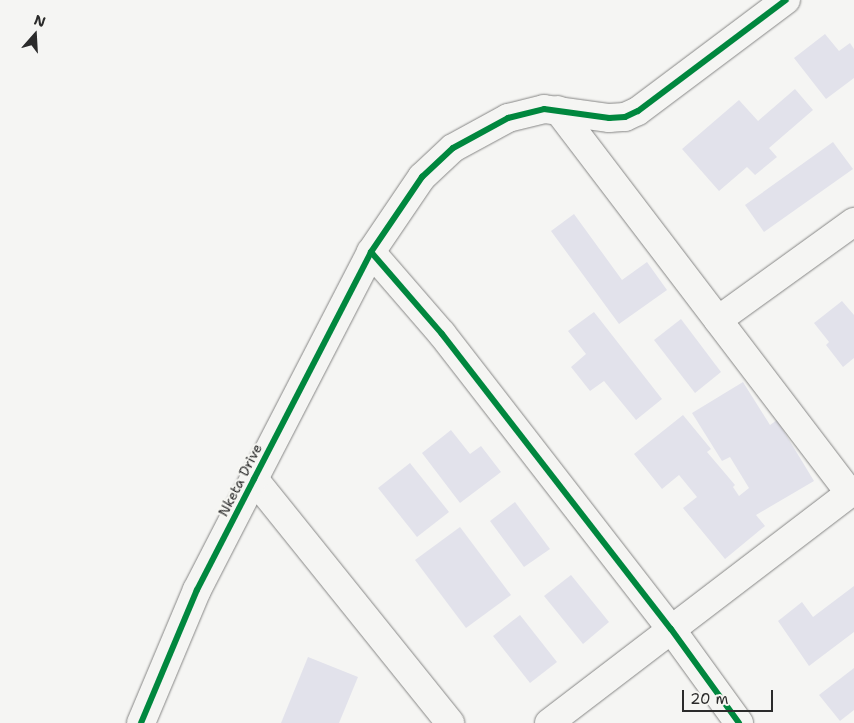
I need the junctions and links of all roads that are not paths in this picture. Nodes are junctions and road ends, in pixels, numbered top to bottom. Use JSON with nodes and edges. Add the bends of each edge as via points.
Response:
{"nodes":[{"id":1,"x":786,"y":0,"type":"edge"},
{"id":2,"x":558,"y":110,"type":"junction"},
{"id":3,"x":854,"y":222,"type":"edge"},
{"id":4,"x":371,"y":252,"type":"junction"},
{"id":5,"x":718,"y":320,"type":"junction"},
{"id":6,"x":254,"y":479,"type":"junction"},
{"id":7,"x":852,"y":491,"type":"edge"},
{"id":8,"x":671,"y":629,"type":"junction"},
{"id":9,"x":141,"y":723,"type":"edge"},
{"id":10,"x":450,"y":723,"type":"edge"},
{"id":11,"x":549,"y":723,"type":"edge"},
{"id":12,"x":739,"y":723,"type":"edge"}],
"edges":[{"from":1,"to":2,"type":"street","name":"Nketa Drive","via":[[638,111],[625,117],[609,118]]},
{"from":2,"to":4,"type":"street","name":"Nketa Drive","via":[[544,109],[508,118],[453,148],[422,177]]},
{"from":2,"to":5,"type":"street"},
{"from":3,"to":5,"type":"street"},
{"from":4,"to":6,"type":"street","name":"Nketa Drive"},
{"from":4,"to":8,"type":"street","via":[[442,334]]},
{"from":5,"to":7,"type":"street"},
{"from":6,"to":9,"type":"street","name":"Nketa Drive","via":[[197,590]]},
{"from":6,"to":10,"type":"street"},
{"from":7,"to":8,"type":"street"},
{"from":8,"to":11,"type":"street"},
{"from":8,"to":12,"type":"street"}]}
